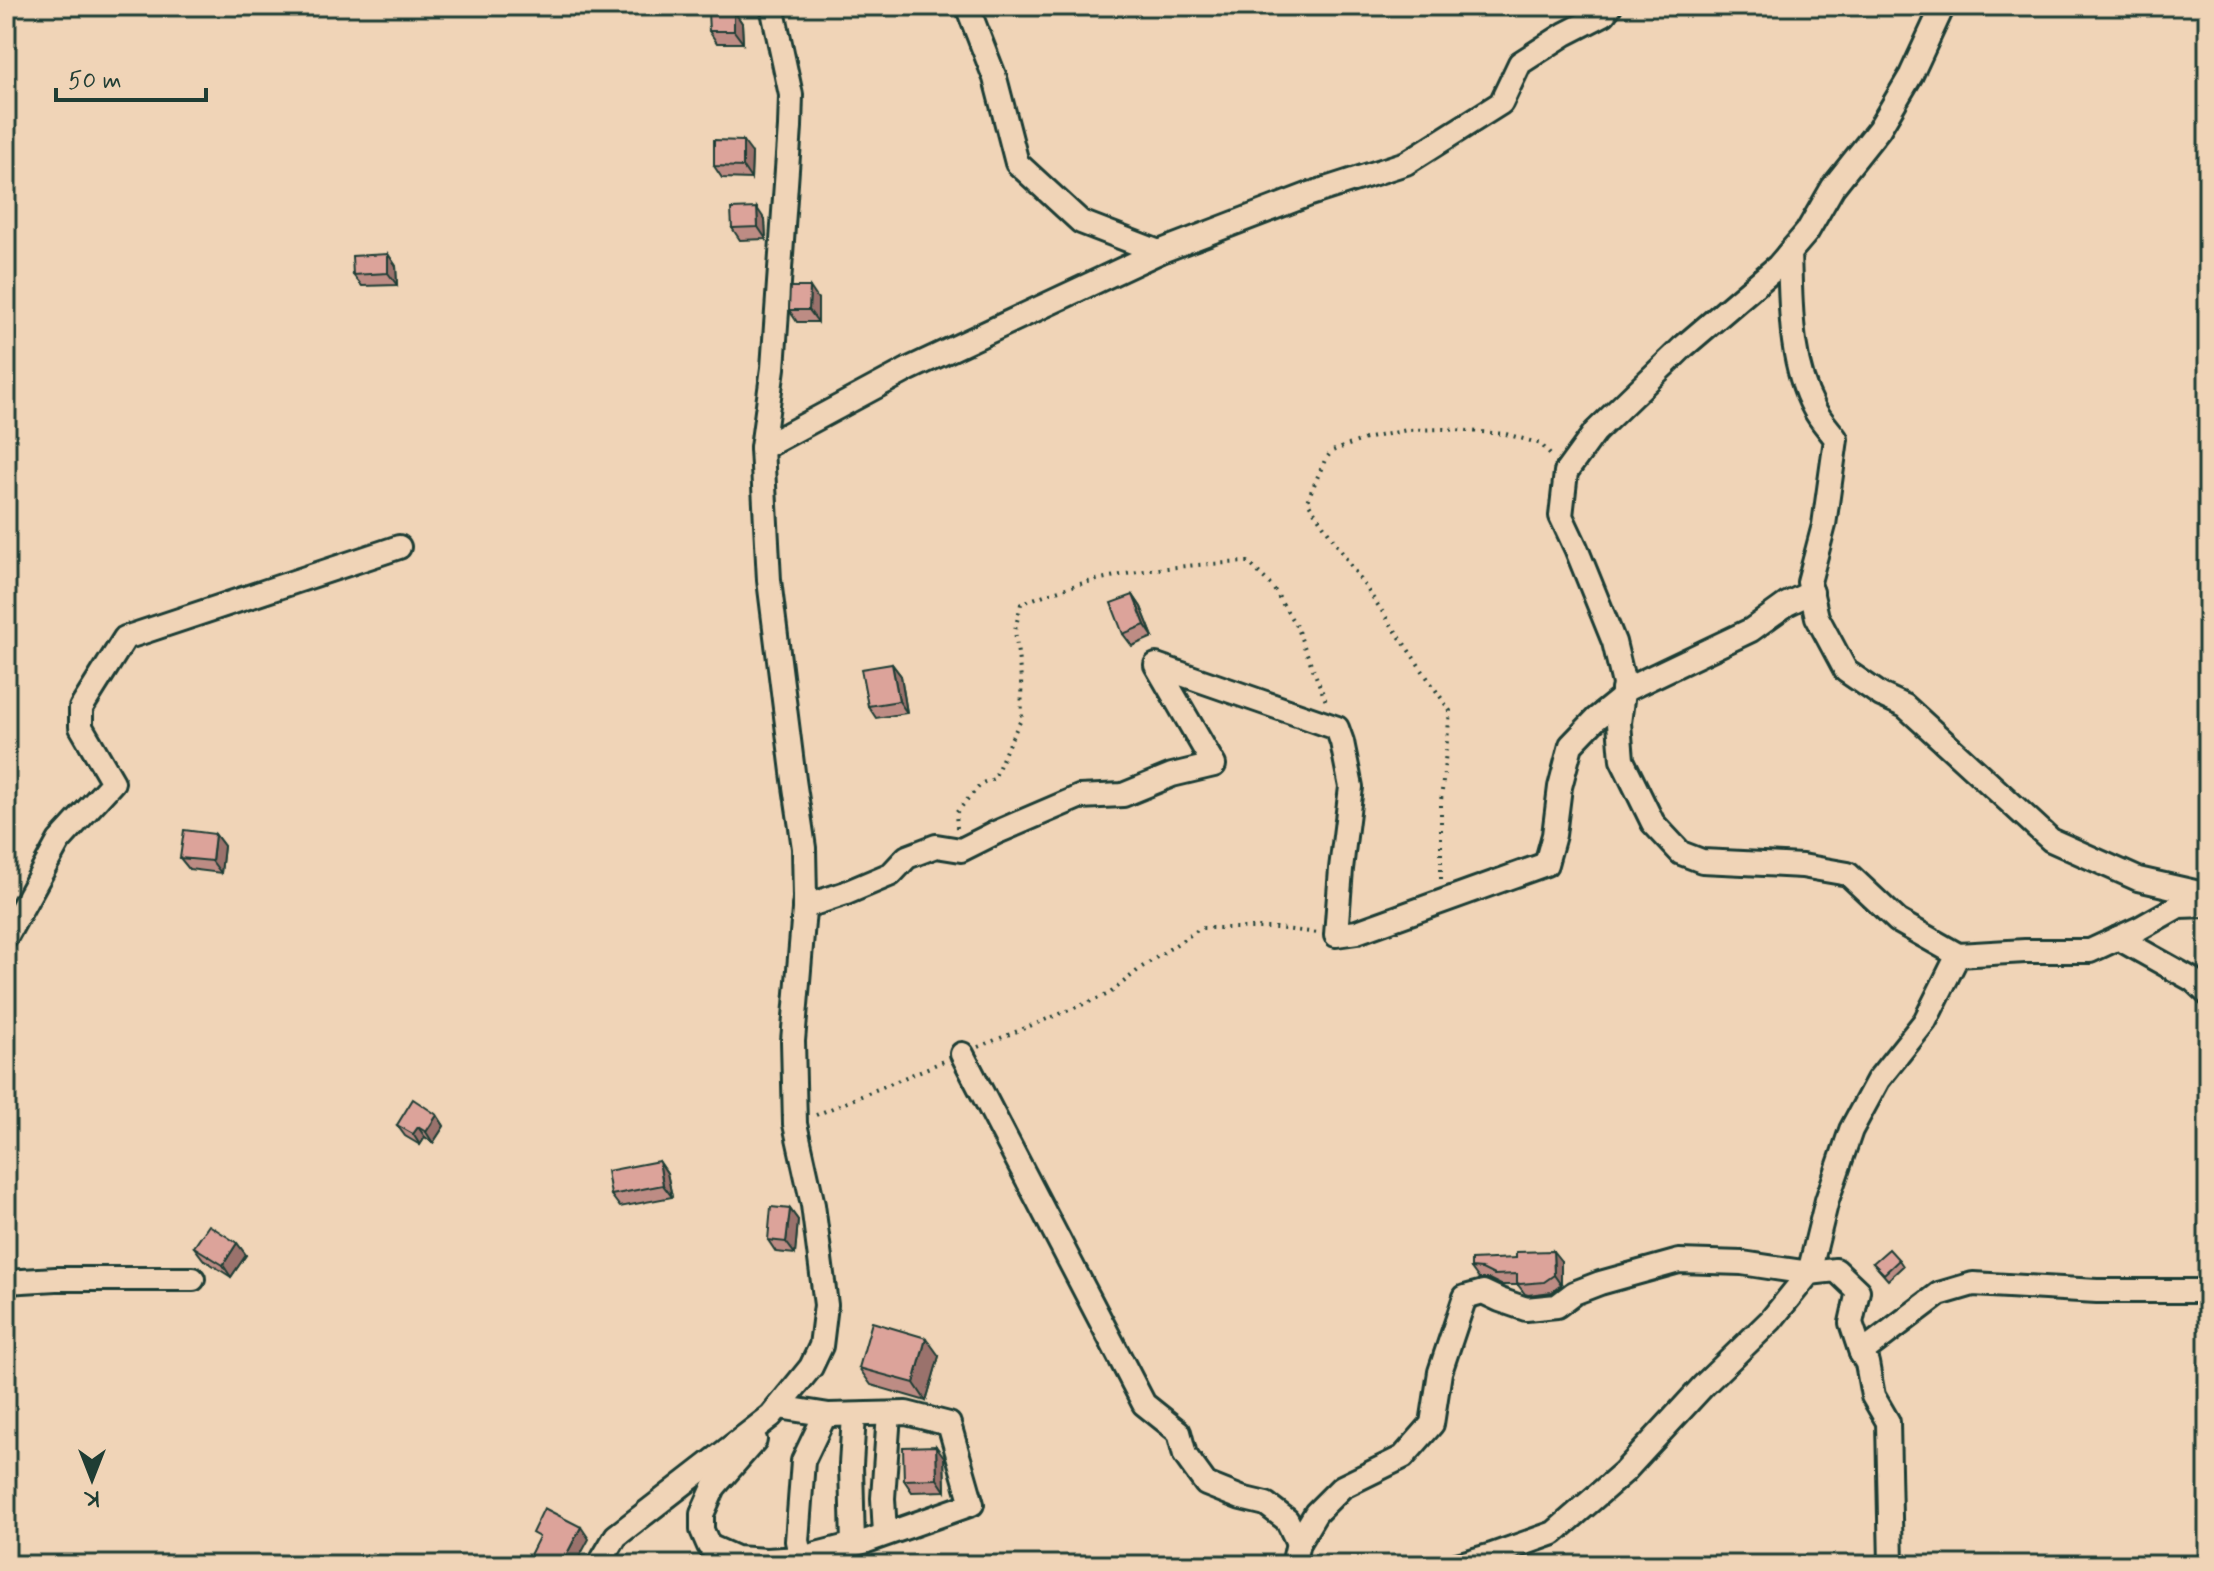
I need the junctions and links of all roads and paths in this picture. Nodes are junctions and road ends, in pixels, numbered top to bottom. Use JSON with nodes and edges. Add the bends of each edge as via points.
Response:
{"nodes":[{"id":1,"x":772,"y":6,"type":"edge"},
{"id":2,"x":967,"y":6,"type":"edge"},
{"id":3,"x":1610,"y":6,"type":"edge"},
{"id":4,"x":1943,"y":6,"type":"edge"},
{"id":5,"x":1159,"y":252,"type":"junction"},
{"id":6,"x":1789,"y":253,"type":"junction"},
{"id":7,"x":762,"y":448,"type":"junction"},
{"id":8,"x":1566,"y":472,"type":"junction"},
{"id":9,"x":399,"y":547,"type":"dead end"},
{"id":10,"x":1812,"y":592,"type":"junction"},
{"id":11,"x":1622,"y":694,"type":"junction"},
{"id":12,"x":1337,"y":728,"type":"junction"},
{"id":13,"x":961,"y":850,"type":"junction"},
{"id":14,"x":2208,"y":895,"type":"edge"},
{"id":15,"x":1441,"y":902,"type":"junction"},
{"id":16,"x":2208,"y":905,"type":"edge"},
{"id":17,"x":804,"y":907,"type":"junction"},
{"id":18,"x":1336,"y":935,"type":"junction"},
{"id":19,"x":6,"y":937,"type":"edge"},
{"id":20,"x":2118,"y":938,"type":"junction"},
{"id":21,"x":1958,"y":955,"type":"junction"},
{"id":22,"x":2208,"y":994,"type":"edge"},
{"id":23,"x":962,"y":1054,"type":"junction"},
{"id":24,"x":795,"y":1124,"type":"junction"},
{"id":25,"x":1809,"y":1273,"type":"junction"},
{"id":26,"x":193,"y":1279,"type":"dead end"},
{"id":27,"x":6,"y":1282,"type":"edge"},
{"id":28,"x":2207,"y":1296,"type":"edge"},
{"id":29,"x":1861,"y":1353,"type":"junction"},
{"id":30,"x":775,"y":1412,"type":"junction"},
{"id":31,"x":889,"y":1414,"type":"junction"},
{"id":32,"x":825,"y":1415,"type":"junction"},
{"id":33,"x":854,"y":1415,"type":"junction"},
{"id":34,"x":885,"y":1534,"type":"junction"},
{"id":35,"x":853,"y":1545,"type":"junction"},
{"id":36,"x":1295,"y":1554,"type":"edge"},
{"id":37,"x":801,"y":1558,"type":"junction"},
{"id":38,"x":1491,"y":1560,"type":"edge"},
{"id":39,"x":599,"y":1565,"type":"edge"},
{"id":40,"x":1457,"y":1565,"type":"edge"},
{"id":41,"x":1891,"y":1565,"type":"edge"}],
"edges":[{"from":1,"to":7,"type":"street","via":[[791,95],[773,368]]},
{"from":2,"to":5,"type":"street","via":[[995,78],[1017,163],[1081,222]]},
{"from":3,"to":5,"type":"street","via":[[1520,63],[1501,103],[1406,163]]},
{"from":4,"to":6,"type":"street","via":[[1879,129]]},
{"from":5,"to":7,"type":"street","via":[[909,369]]},
{"from":6,"to":8,"type":"street","via":[[1595,432]]},
{"from":6,"to":10,"type":"street","via":[[1799,368],[1814,408],[1836,439],[1824,525],[1809,582]]},
{"from":7,"to":17,"type":"street","via":[[769,580],[804,848]]},
{"from":8,"to":11,"type":"street","via":[[1561,516],[1614,642]]},
{"from":8,"to":15,"type":"path","via":[[1541,444],[1506,434],[1407,430],[1332,451],[1307,501],[1450,711],[1441,801]]},
{"from":9,"to":19,"type":"street","via":[[125,638],[81,708],[81,727],[113,782],[59,841]]},
{"from":10,"to":11,"type":"street","via":[[1751,630]]},
{"from":10,"to":14,"type":"street","via":[[1817,617],[1846,671],[1905,706],[2051,840],[2138,879]]},
{"from":11,"to":15,"type":"street","via":[[1571,745],[1546,864]]},
{"from":11,"to":21,"type":"street","via":[[1622,760],[1653,823],[1681,853],[1702,861],[1848,874],[1898,921]]},
{"from":12,"to":13,"type":"street","via":[[1156,665],[1214,765],[1123,795],[1079,797]]},
{"from":12,"to":13,"type":"path","via":[[1296,626],[1272,586],[1248,562],[1199,564],[1054,590],[1021,604],[1015,630],[1022,718],[994,779],[982,783],[956,813]]},
{"from":12,"to":18,"type":"street","via":[[1351,787]]},
{"from":13,"to":17,"type":"street","via":[[936,846],[907,857],[891,874]]},
{"from":15,"to":18,"type":"street"},
{"from":16,"to":20,"type":"street","via":[[2179,906]]},
{"from":17,"to":24,"type":"street","via":[[793,1041]]},
{"from":18,"to":23,"type":"path","via":[[1201,928],[1109,994]]},
{"from":20,"to":21,"type":"street","via":[[2090,951]]},
{"from":20,"to":22,"type":"street"},
{"from":21,"to":25,"type":"street","via":[[1925,1021],[1878,1080],[1851,1130]]},
{"from":23,"to":24,"type":"path"},
{"from":23,"to":36,"type":"street","via":[[1144,1404],[1179,1432],[1185,1455],[1206,1484],[1266,1504],[1287,1520]]},
{"from":24,"to":30,"type":"street","via":[[813,1205],[826,1305],[821,1346],[811,1367]]},
{"from":25,"to":29,"type":"street","via":[[1836,1270],[1858,1291],[1851,1323]]},
{"from":25,"to":36,"type":"street","via":[[1679,1261],[1600,1283],[1557,1306],[1526,1309],[1483,1292],[1465,1297],[1440,1372],[1432,1424],[1403,1457],[1342,1487],[1316,1513]]},
{"from":25,"to":38,"type":"street","via":[[1771,1320],[1612,1482],[1554,1533]]},
{"from":26,"to":27,"type":"street"},
{"from":28,"to":29,"type":"street","via":[[1973,1284],[1939,1294]]},
{"from":29,"to":41,"type":"street","via":[[1873,1396],[1888,1422]]},
{"from":30,"to":32,"type":"street"},
{"from":30,"to":37,"type":"street","via":[[714,1487],[702,1514],[702,1530],[709,1546],[736,1558]]},
{"from":30,"to":39,"type":"street","via":[[616,1536]]},
{"from":31,"to":33,"type":"street"},
{"from":31,"to":34,"type":"street"},
{"from":31,"to":34,"type":"street","via":[[949,1424],[972,1504]]},
{"from":32,"to":33,"type":"street"},
{"from":32,"to":37,"type":"street","via":[[803,1461],[797,1541]]},
{"from":33,"to":35,"type":"street"},
{"from":34,"to":35,"type":"street"},
{"from":35,"to":37,"type":"street"},
{"from":38,"to":40,"type":"street"}]}
